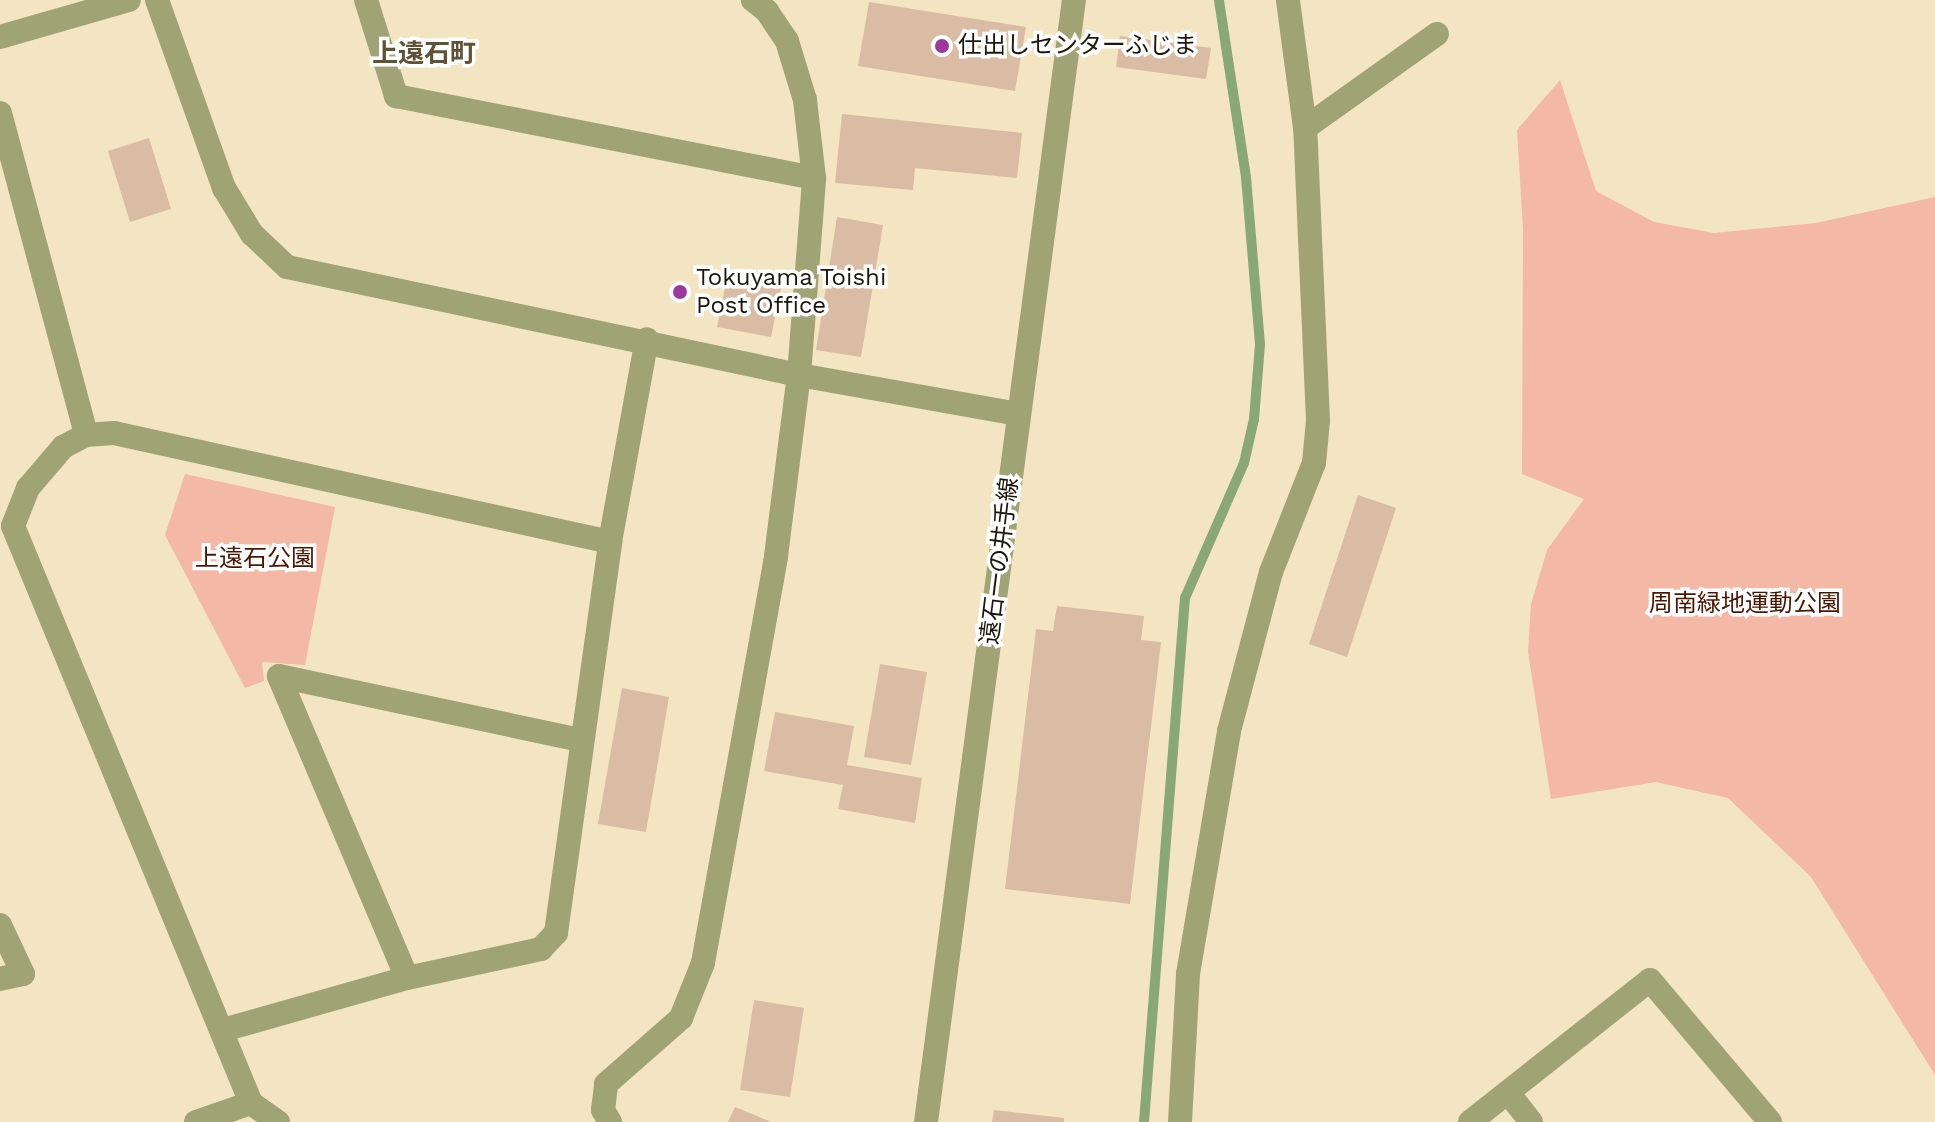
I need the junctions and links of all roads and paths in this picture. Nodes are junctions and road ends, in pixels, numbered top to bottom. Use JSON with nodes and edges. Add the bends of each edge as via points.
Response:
{"nodes":[{"id":1,"x":129,"y":0,"type":"edge"},
{"id":2,"x":157,"y":0,"type":"edge"},
{"id":3,"x":366,"y":0,"type":"edge"},
{"id":4,"x":753,"y":0,"type":"edge"},
{"id":5,"x":1074,"y":0,"type":"edge"},
{"id":6,"x":1288,"y":0,"type":"edge"},
{"id":7,"x":1437,"y":34,"type":"dead end"},
{"id":8,"x":0,"y":37,"type":"edge"},
{"id":9,"x":0,"y":113,"type":"edge"},
{"id":10,"x":1305,"y":128,"type":"junction"},
{"id":11,"x":814,"y":178,"type":"junction"},
{"id":12,"x":647,"y":339,"type":"junction"},
{"id":13,"x":799,"y":375,"type":"junction"},
{"id":14,"x":1018,"y":414,"type":"junction"},
{"id":15,"x":86,"y":435,"type":"junction"},
{"id":16,"x":7,"y":527,"type":"edge"},
{"id":17,"x":610,"y":542,"type":"junction"},
{"id":18,"x":580,"y":740,"type":"junction"},
{"id":19,"x":0,"y":925,"type":"edge"},
{"id":20,"x":407,"y":978,"type":"junction"},
{"id":21,"x":0,"y":979,"type":"edge"},
{"id":22,"x":223,"y":1030,"type":"junction"},
{"id":23,"x":1510,"y":1095,"type":"junction"},
{"id":24,"x":251,"y":1103,"type":"junction"},
{"id":25,"x":196,"y":1122,"type":"edge"},
{"id":26,"x":278,"y":1122,"type":"edge"},
{"id":27,"x":610,"y":1122,"type":"edge"},
{"id":28,"x":926,"y":1122,"type":"edge"},
{"id":29,"x":1180,"y":1122,"type":"edge"},
{"id":30,"x":1470,"y":1122,"type":"edge"},
{"id":31,"x":1531,"y":1122,"type":"edge"},
{"id":32,"x":1770,"y":1122,"type":"edge"}],
"edges":[{"from":1,"to":8,"type":"street"},
{"from":2,"to":12,"type":"street","via":[[224,188],[252,234],[287,267]]},
{"from":3,"to":11,"type":"street","via":[[396,96]]},
{"from":4,"to":11,"type":"street","via":[[787,41],[805,100]]},
{"from":5,"to":14,"type":"street","name":"遠石一の井手線"},
{"from":6,"to":10,"type":"street"},
{"from":7,"to":10,"type":"street"},
{"from":9,"to":15,"type":"street"},
{"from":10,"to":29,"type":"street","via":[[1315,290],[1314,463],[1271,572],[1229,731],[1188,974]]},
{"from":11,"to":13,"type":"street"},
{"from":12,"to":13,"type":"street"},
{"from":12,"to":17,"type":"street"},
{"from":13,"to":14,"type":"street"},
{"from":13,"to":27,"type":"street","via":[[776,556],[703,963],[681,1018],[606,1084],[603,1110]]},
{"from":14,"to":28,"type":"street","name":"遠石一の井手線"},
{"from":15,"to":16,"type":"street","via":[[63,447],[28,488]]},
{"from":15,"to":17,"type":"street","via":[[114,433],[152,440]]},
{"from":16,"to":22,"type":"street"},
{"from":17,"to":18,"type":"street"},
{"from":18,"to":20,"type":"street","via":[[556,933],[541,949]]},
{"from":18,"to":20,"type":"street","via":[[279,676]]},
{"from":19,"to":21,"type":"street","via":[[23,974]]},
{"from":20,"to":22,"type":"street"},
{"from":22,"to":24,"type":"street"},
{"from":23,"to":30,"type":"street"},
{"from":23,"to":31,"type":"street"},
{"from":23,"to":32,"type":"street","via":[[1650,980]]},
{"from":24,"to":25,"type":"street"},
{"from":24,"to":26,"type":"street"}]}
